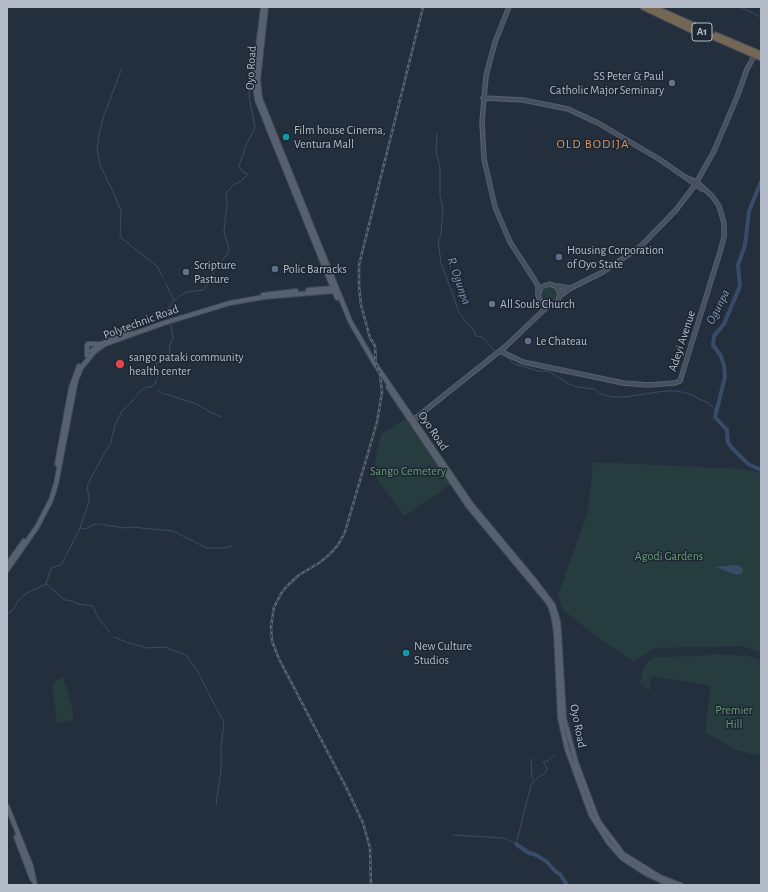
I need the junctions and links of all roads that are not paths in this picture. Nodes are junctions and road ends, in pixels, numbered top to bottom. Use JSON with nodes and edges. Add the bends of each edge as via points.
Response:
{"nodes":[{"id":1,"x":263,"y":7,"type":"edge"},
{"id":2,"x":266,"y":7,"type":"edge"},
{"id":3,"x":509,"y":7,"type":"edge"},
{"id":4,"x":643,"y":7,"type":"edge"},
{"id":5,"x":652,"y":7,"type":"edge"},
{"id":6,"x":757,"y":54,"type":"edge"},
{"id":7,"x":761,"y":58,"type":"edge"},
{"id":8,"x":483,"y":98,"type":"junction"},
{"id":9,"x":696,"y":183,"type":"junction"},
{"id":10,"x":300,"y":203,"type":"junction"},
{"id":11,"x":534,"y":279,"type":"junction"},
{"id":12,"x":330,"y":280,"type":"junction"},
{"id":13,"x":546,"y":284,"type":"junction"},
{"id":14,"x":556,"y":286,"type":"junction"},
{"id":15,"x":326,"y":288,"type":"junction"},
{"id":16,"x":571,"y":288,"type":"junction"},
{"id":17,"x":335,"y":290,"type":"junction"},
{"id":18,"x":304,"y":292,"type":"junction"},
{"id":19,"x":560,"y":296,"type":"junction"},
{"id":20,"x":538,"y":297,"type":"junction"},
{"id":21,"x":548,"y":306,"type":"junction"},
{"id":22,"x":539,"y":315,"type":"junction"},
{"id":23,"x":160,"y":324,"type":"junction"},
{"id":24,"x":101,"y":344,"type":"junction"},
{"id":25,"x":506,"y":346,"type":"junction"},
{"id":26,"x":96,"y":349,"type":"junction"},
{"id":27,"x":498,"y":352,"type":"junction"},
{"id":28,"x":510,"y":355,"type":"junction"},
{"id":29,"x":87,"y":356,"type":"junction"},
{"id":30,"x":67,"y":421,"type":"junction"},
{"id":31,"x":413,"y":421,"type":"junction"},
{"id":32,"x":512,"y":556,"type":"junction"},
{"id":33,"x":7,"y":565,"type":"edge"},
{"id":34,"x":7,"y":570,"type":"edge"},
{"id":35,"x":7,"y":806,"type":"edge"},
{"id":36,"x":7,"y":812,"type":"edge"},
{"id":37,"x":24,"y":854,"type":"junction"},
{"id":38,"x":34,"y":885,"type":"edge"},
{"id":39,"x":670,"y":885,"type":"edge"},
{"id":40,"x":681,"y":885,"type":"edge"}],
"edges":[{"from":1,"to":10,"type":"main road","name":"Oyo Road","via":[[254,80],[255,92]]},
{"from":2,"to":10,"type":"main road","name":"Oyo Road","via":[[258,91]]},
{"from":3,"to":8,"type":"main road","via":[[491,56]]},
{"from":4,"to":6,"type":"highway","number":"A1","via":[[691,30],[695,29]]},
{"from":5,"to":6,"type":"highway","number":"A1"},
{"from":6,"to":7,"type":"highway","number":"A1"},
{"from":6,"to":9,"type":"main road","via":[[747,69],[717,145]]},
{"from":8,"to":9,"type":"main road","name":"Adeyi Avenue","via":[[522,100],[568,109],[598,123]]},
{"from":8,"to":11,"type":"main road","via":[[484,159],[495,207],[510,242]]},
{"from":9,"to":16,"type":"main road","via":[[676,210],[641,246],[603,272]]},
{"from":9,"to":28,"type":"main road","name":"Adeyi Avenue","via":[[712,196],[721,210],[724,237],[680,381],[648,385],[622,383],[523,362]]},
{"from":10,"to":12,"type":"main road","name":"Oyo Road"},
{"from":10,"to":17,"type":"main road","name":"Oyo Road"},
{"from":11,"to":13,"type":"main road"},
{"from":11,"to":20,"type":"main road","via":[[538,286]]},
{"from":12,"to":15,"type":"main road"},
{"from":12,"to":17,"type":"main road","name":"Oyo Road"},
{"from":13,"to":14,"type":"main road"},
{"from":13,"to":20,"type":"main road","via":[[540,289]]},
{"from":14,"to":16,"type":"main road"},
{"from":14,"to":19,"type":"main road"},
{"from":15,"to":17,"type":"main road","name":"Polytechnic Road"},
{"from":15,"to":18,"type":"main road","name":"Polytechnic Road"},
{"from":16,"to":19,"type":"main road"},
{"from":17,"to":18,"type":"main road","name":"Polytechnic Road"},
{"from":17,"to":31,"type":"main road","name":"Oyo Road","via":[[358,335]]},
{"from":18,"to":23,"type":"main road","name":"Polytechnic Road","via":[[244,300]]},
{"from":19,"to":21,"type":"main road","via":[[556,303]]},
{"from":20,"to":21,"type":"main road","via":[[541,303]]},
{"from":20,"to":22,"type":"main road","via":[[541,307]]},
{"from":21,"to":22,"type":"main road"},
{"from":22,"to":25,"type":"main road"},
{"from":23,"to":24,"type":"main road","name":"Polytechnic Road","via":[[115,337]]},
{"from":23,"to":26,"type":"main road","name":"Polytechnic Road"},
{"from":24,"to":26,"type":"main road","name":"Polytechnic Road"},
{"from":24,"to":29,"type":"main road","via":[[87,345]]},
{"from":25,"to":27,"type":"main road"},
{"from":25,"to":28,"type":"main road"},
{"from":26,"to":29,"type":"main road","name":"Polytechnic Road"},
{"from":26,"to":30,"type":"main road","name":"Polytechnic Road","via":[[78,376]]},
{"from":27,"to":28,"type":"main road","name":"Adeyi Avenue"},
{"from":27,"to":31,"type":"main road"},
{"from":29,"to":30,"type":"main road","name":"Polytechnic Road","via":[[73,380]]},
{"from":30,"to":33,"type":"main road","name":"Polytechnic Road","via":[[47,505]]},
{"from":30,"to":34,"type":"main road","name":"Polytechnic Road","via":[[50,504]]},
{"from":31,"to":32,"type":"main road","name":"Oyo Road","via":[[468,506]]},
{"from":32,"to":39,"type":"main road","name":"Oyo Road","via":[[547,601],[553,614],[560,718],[567,749],[591,815],[622,858]]},
{"from":32,"to":40,"type":"main road","name":"Oyo Road","via":[[545,592],[555,610],[559,632],[564,718],[574,758],[595,814],[623,854],[660,877]]},
{"from":35,"to":37,"type":"main road"},
{"from":36,"to":37,"type":"main road"},
{"from":37,"to":38,"type":"main road","via":[[33,873]]}]}
